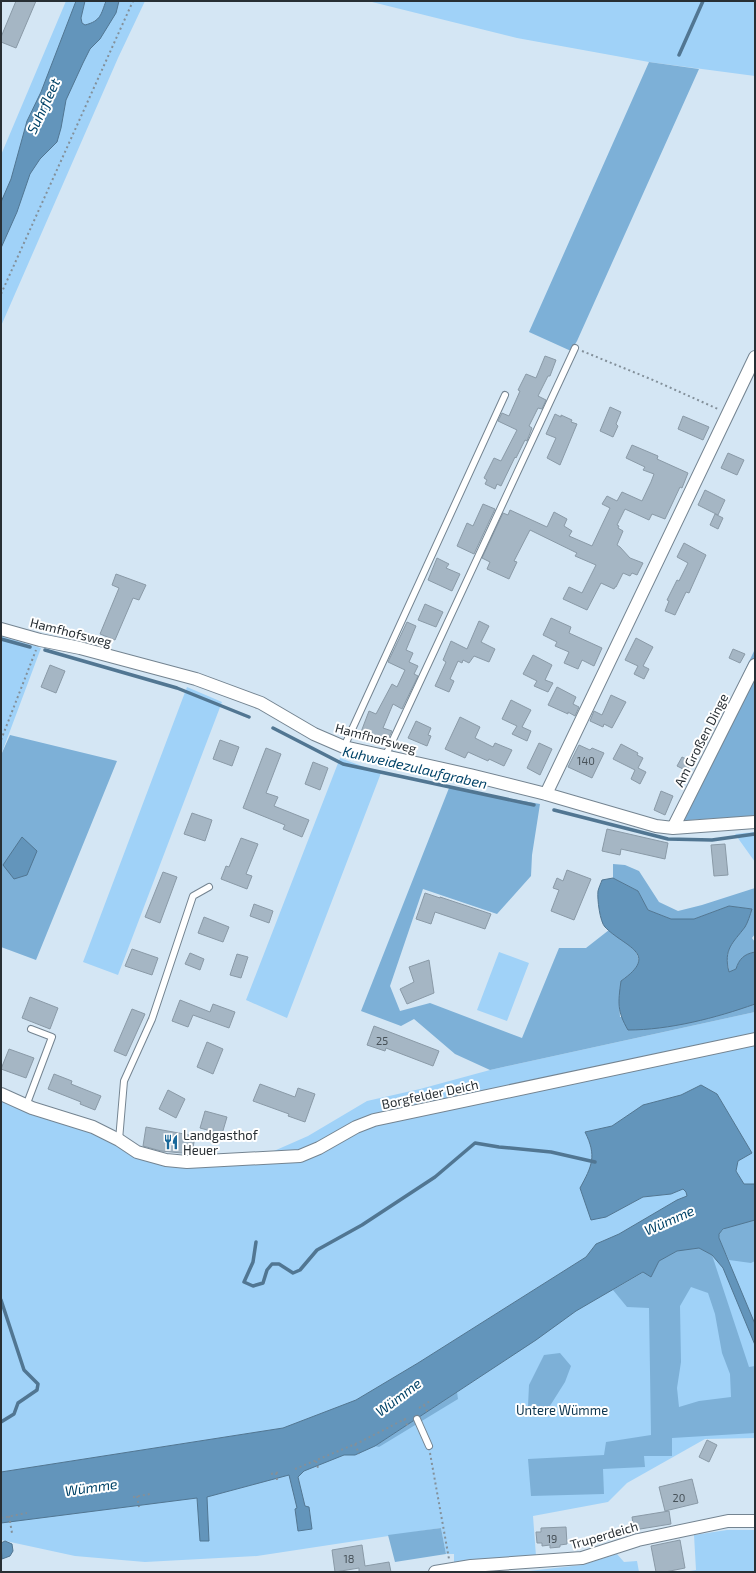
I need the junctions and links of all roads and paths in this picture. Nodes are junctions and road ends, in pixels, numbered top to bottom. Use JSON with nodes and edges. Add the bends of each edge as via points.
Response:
{"nodes":[{"id":1,"x":133,"y":1,"type":"edge"},
{"id":2,"x":1,"y":294,"type":"edge"},
{"id":3,"x":575,"y":348,"type":"joint"},
{"id":4,"x":755,"y":356,"type":"edge"},
{"id":5,"x":504,"y":395,"type":"dead end"},
{"id":6,"x":728,"y":414,"type":"junction"},
{"id":7,"x":1,"y":629,"type":"edge"},
{"id":8,"x":40,"y":640,"type":"junction"},
{"id":9,"x":755,"y":665,"type":"edge"},
{"id":10,"x":1,"y":740,"type":"edge"},
{"id":11,"x":344,"y":747,"type":"junction"},
{"id":12,"x":385,"y":757,"type":"junction"},
{"id":13,"x":546,"y":794,"type":"junction"},
{"id":14,"x":755,"y":822,"type":"edge"},
{"id":15,"x":673,"y":828,"type":"junction"},
{"id":16,"x":209,"y":887,"type":"dead end"},
{"id":17,"x":31,"y":1029,"type":"dead end"},
{"id":18,"x":755,"y":1039,"type":"edge"},
{"id":19,"x":1,"y":1094,"type":"edge"},
{"id":20,"x":26,"y":1106,"type":"junction"},
{"id":21,"x":119,"y":1140,"type":"junction"},
{"id":22,"x":430,"y":1401,"type":"dead end"},
{"id":23,"x":424,"y":1405,"type":"junction"},
{"id":24,"x":419,"y":1408,"type":"dead end"},
{"id":25,"x":428,"y":1413,"type":"dead end"},
{"id":26,"x":417,"y":1419,"type":"dead end"},
{"id":27,"x":408,"y":1427,"type":"dead end"},
{"id":28,"x":355,"y":1444,"type":"junction"},
{"id":29,"x":429,"y":1446,"type":"joint"},
{"id":30,"x":359,"y":1454,"type":"dead end"},
{"id":31,"x":316,"y":1461,"type":"junction"},
{"id":32,"x":318,"y":1468,"type":"dead end"},
{"id":33,"x":294,"y":1469,"type":"dead end"},
{"id":34,"x":280,"y":1472,"type":"dead end"},
{"id":35,"x":276,"y":1473,"type":"junction"},
{"id":36,"x":271,"y":1474,"type":"dead end"},
{"id":37,"x":277,"y":1480,"type":"dead end"},
{"id":38,"x":150,"y":1494,"type":"dead end"},
{"id":39,"x":137,"y":1496,"type":"junction"},
{"id":40,"x":133,"y":1497,"type":"dead end"},
{"id":41,"x":139,"y":1507,"type":"dead end"},
{"id":42,"x":27,"y":1513,"type":"dead end"},
{"id":43,"x":9,"y":1516,"type":"junction"},
{"id":44,"x":1,"y":1518,"type":"edge"},
{"id":45,"x":755,"y":1521,"type":"edge"},
{"id":46,"x":12,"y":1533,"type":"dead end"},
{"id":47,"x":450,"y":1560,"type":"dead end"},
{"id":48,"x":435,"y":1572,"type":"edge"}],
"edges":[{"from":1,"to":2,"type":"path"},
{"from":3,"to":6,"type":"path"},
{"from":3,"to":12,"type":"lane"},
{"from":4,"to":6,"type":"street"},
{"from":5,"to":11,"type":"lane"},
{"from":6,"to":13,"type":"street"},
{"from":7,"to":8,"type":"street","name":"Hamfhofsweg"},
{"from":8,"to":10,"type":"path"},
{"from":8,"to":11,"type":"street","name":"Hamfhofsweg","via":[[196,679],[261,703],[314,734]]},
{"from":9,"to":15,"type":"street","name":"Am Großen Dinge"},
{"from":11,"to":12,"type":"street","name":"Hamfhofsweg"},
{"from":12,"to":13,"type":"street","name":"Hamfhofsweg"},
{"from":13,"to":15,"type":"street","name":"Hamfhofsweg","via":[[656,826]]},
{"from":14,"to":15,"type":"street","name":"Hamfhofsweg"},
{"from":16,"to":21,"type":"lane","via":[[193,896],[152,1020],[124,1081]]},
{"from":17,"to":20,"type":"lane","via":[[52,1037]]},
{"from":18,"to":21,"type":"street","name":"Borgfelder Deich","via":[[374,1120],[300,1156],[187,1162],[166,1160],[137,1152]]},
{"from":19,"to":20,"type":"street","name":"Borgfelder Deich"},
{"from":20,"to":21,"type":"street","name":"Borgfelder Deich","via":[[93,1127]]},
{"from":22,"to":23,"type":"path"},
{"from":23,"to":24,"type":"path"},
{"from":23,"to":25,"type":"path"},
{"from":26,"to":29,"type":"lane"},
{"from":27,"to":28,"type":"path","via":[[406,1418]]},
{"from":28,"to":30,"type":"path"},
{"from":28,"to":31,"type":"path"},
{"from":29,"to":47,"type":"path"},
{"from":31,"to":32,"type":"path"},
{"from":31,"to":33,"type":"path"},
{"from":34,"to":35,"type":"path"},
{"from":35,"to":36,"type":"path"},
{"from":35,"to":37,"type":"path"},
{"from":38,"to":39,"type":"path"},
{"from":39,"to":40,"type":"path"},
{"from":39,"to":41,"type":"path"},
{"from":42,"to":43,"type":"path"},
{"from":43,"to":44,"type":"path"},
{"from":43,"to":46,"type":"path"},
{"from":45,"to":48,"type":"street","name":"Truperdeich","via":[[728,1521],[659,1535],[582,1558],[472,1566]]}]}
